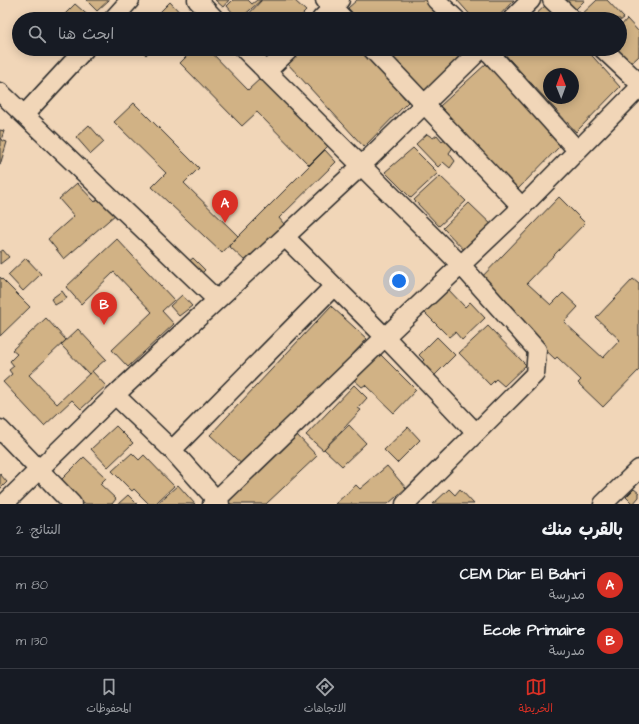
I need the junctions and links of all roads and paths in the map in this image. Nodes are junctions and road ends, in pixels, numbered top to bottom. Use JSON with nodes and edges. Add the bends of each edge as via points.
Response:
{"nodes":[{"id":1,"x":130,"y":0,"type":"edge"},
{"id":2,"x":197,"y":0,"type":"edge"},
{"id":3,"x":436,"y":0,"type":"edge"},
{"id":4,"x":531,"y":0,"type":"edge"},
{"id":5,"x":552,"y":0,"type":"edge"},
{"id":6,"x":119,"y":12,"type":"edge"},
{"id":7,"x":208,"y":12,"type":"edge"},
{"id":8,"x":449,"y":12,"type":"edge"},
{"id":9,"x":519,"y":12,"type":"edge"},
{"id":10,"x":565,"y":12,"type":"edge"},
{"id":11,"x":79,"y":56,"type":"edge"},
{"id":12,"x":251,"y":56,"type":"edge"},
{"id":13,"x":283,"y":56,"type":"edge"},
{"id":14,"x":378,"y":56,"type":"edge"},
{"id":15,"x":474,"y":56,"type":"edge"},
{"id":16,"x":492,"y":56,"type":"edge"},
{"id":17,"x":610,"y":56,"type":"edge"},
{"id":18,"x":266,"y":72,"type":"junction"},
{"id":19,"x":639,"y":83,"type":"edge"},
{"id":20,"x":639,"y":88,"type":"edge"},
{"id":21,"x":0,"y":92,"type":"edge"},
{"id":22,"x":424,"y":105,"type":"junction"},
{"id":23,"x":24,"y":116,"type":"junction"},
{"id":24,"x":577,"y":150,"type":"junction"},
{"id":25,"x":361,"y":166,"type":"junction"},
{"id":26,"x":522,"y":207,"type":"junction"},
{"id":27,"x":285,"y":237,"type":"junction"},
{"id":28,"x":461,"y":265,"type":"junction"},
{"id":29,"x":334,"y":286,"type":"junction"},
{"id":30,"x":217,"y":300,"type":"junction"},
{"id":31,"x":385,"y":337,"type":"junction"},
{"id":32,"x":115,"y":395,"type":"junction"},
{"id":33,"x":0,"y":429,"type":"edge"},
{"id":34,"x":476,"y":433,"type":"junction"},
{"id":35,"x":172,"y":450,"type":"junction"},
{"id":36,"x":39,"y":469,"type":"junction"},
{"id":37,"x":639,"y":469,"type":"edge"},
{"id":38,"x":216,"y":503,"type":"edge"},
{"id":39,"x":4,"y":504,"type":"edge"},
{"id":40,"x":72,"y":504,"type":"edge"},
{"id":41,"x":405,"y":504,"type":"edge"},
{"id":42,"x":604,"y":504,"type":"edge"}],
"edges":[{"from":1,"to":6,"type":"street"},
{"from":2,"to":7,"type":"street"},
{"from":3,"to":8,"type":"street"},
{"from":4,"to":9,"type":"street"},
{"from":5,"to":10,"type":"street"},
{"from":11,"to":23,"type":"street"},
{"from":12,"to":18,"type":"street"},
{"from":13,"to":18,"type":"street"},
{"from":14,"to":22,"type":"street"},
{"from":15,"to":22,"type":"street"},
{"from":16,"to":24,"type":"street"},
{"from":17,"to":19,"type":"street"},
{"from":18,"to":25,"type":"street"},
{"from":20,"to":24,"type":"street"},
{"from":21,"to":23,"type":"street"},
{"from":22,"to":25,"type":"street"},
{"from":22,"to":26,"type":"street"},
{"from":23,"to":30,"type":"street"},
{"from":24,"to":26,"type":"street"},
{"from":25,"to":27,"type":"street"},
{"from":25,"to":28,"type":"street"},
{"from":26,"to":28,"type":"street"},
{"from":27,"to":29,"type":"street"},
{"from":27,"to":30,"type":"street"},
{"from":28,"to":31,"type":"street"},
{"from":28,"to":34,"type":"street","via":[[537,350],[535,374]]},
{"from":29,"to":31,"type":"street"},
{"from":29,"to":35,"type":"street"},
{"from":30,"to":32,"type":"street"},
{"from":31,"to":34,"type":"street"},
{"from":31,"to":38,"type":"street"},
{"from":32,"to":35,"type":"street"},
{"from":32,"to":36,"type":"street"},
{"from":33,"to":36,"type":"street"},
{"from":34,"to":41,"type":"street"},
{"from":35,"to":38,"type":"street"},
{"from":36,"to":39,"type":"street"},
{"from":36,"to":40,"type":"street"},
{"from":37,"to":42,"type":"street"}]}
